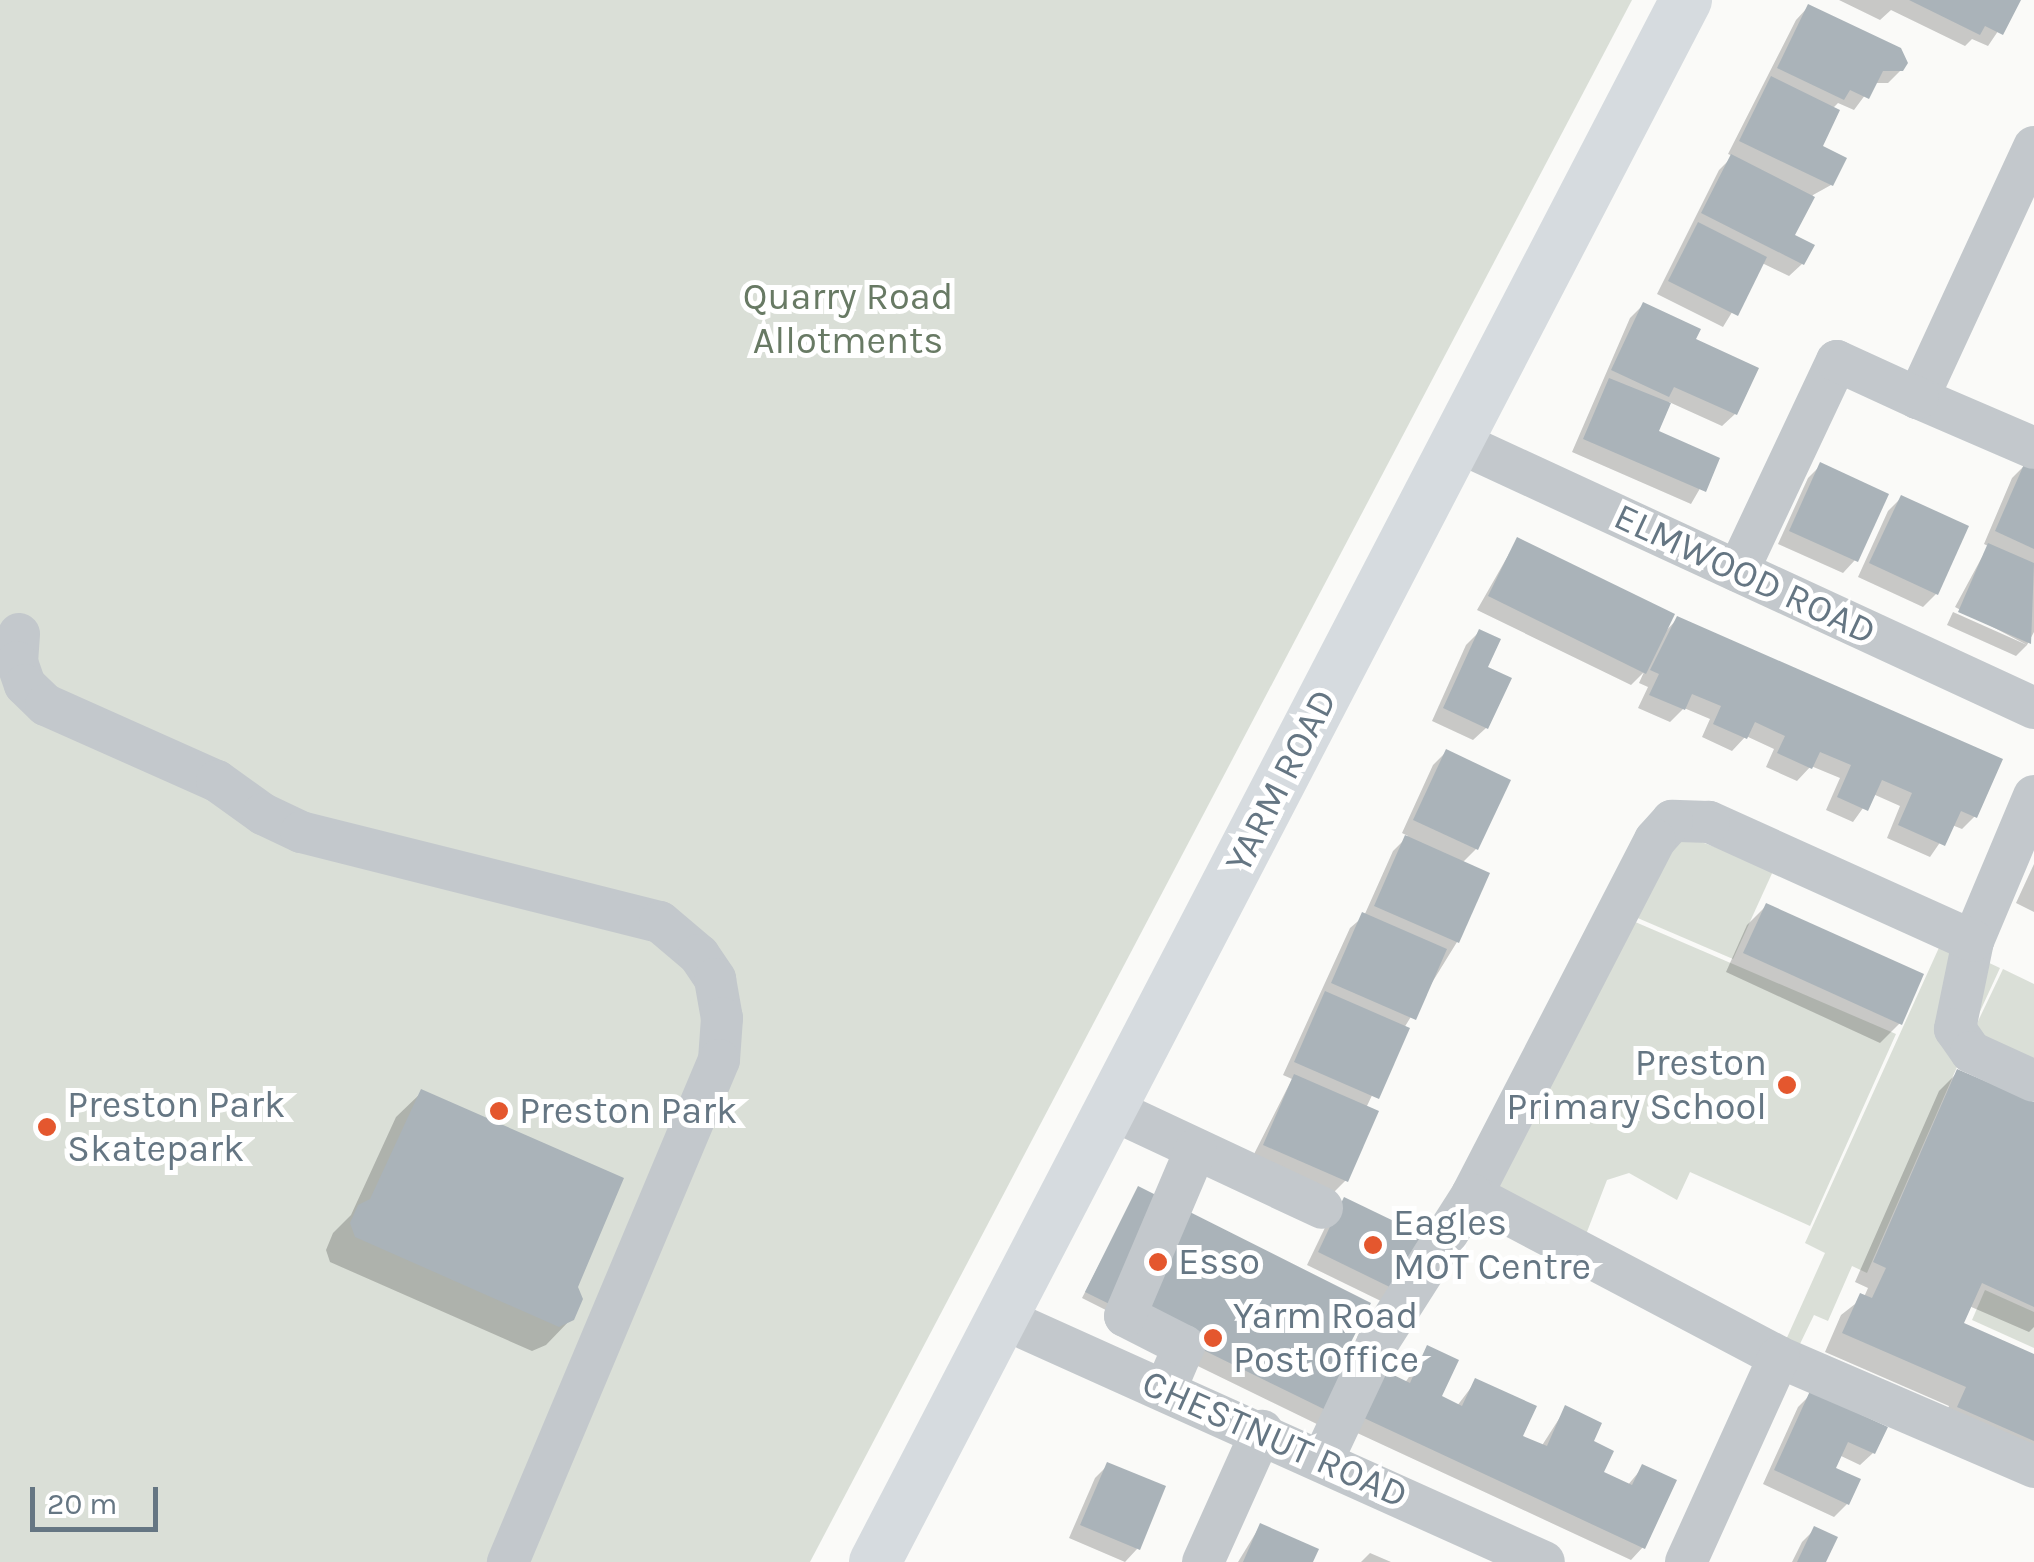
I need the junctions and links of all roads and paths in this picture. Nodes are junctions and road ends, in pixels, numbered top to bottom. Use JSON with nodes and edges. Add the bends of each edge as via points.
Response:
{"nodes":[{"id":1,"x":1686,"y":0,"type":"edge"},
{"id":2,"x":2034,"y":147,"type":"edge"},
{"id":3,"x":1918,"y":398,"type":"junction"},
{"id":4,"x":1456,"y":441,"type":"junction"},
{"id":5,"x":2034,"y":448,"type":"edge"},
{"id":6,"x":1738,"y":570,"type":"junction"},
{"id":7,"x":19,"y":634,"type":"dead end"},
{"id":8,"x":2034,"y":708,"type":"edge"},
{"id":9,"x":2034,"y":796,"type":"edge"},
{"id":10,"x":1972,"y":941,"type":"junction"},
{"id":11,"x":2034,"y":1081,"type":"edge"},
{"id":12,"x":1112,"y":1109,"type":"junction"},
{"id":13,"x":1196,"y":1149,"type":"junction"},
{"id":14,"x":1472,"y":1195,"type":"junction"},
{"id":15,"x":1322,"y":1208,"type":"dead end"},
{"id":16,"x":1004,"y":1319,"type":"junction"},
{"id":17,"x":1779,"y":1356,"type":"junction"},
{"id":18,"x":1166,"y":1388,"type":"junction"},
{"id":19,"x":1262,"y":1431,"type":"junction"},
{"id":20,"x":1323,"y":1460,"type":"junction"},
{"id":21,"x":2034,"y":1467,"type":"edge"},
{"id":22,"x":508,"y":1562,"type":"edge"},
{"id":23,"x":876,"y":1562,"type":"edge"},
{"id":24,"x":1203,"y":1562,"type":"edge"},
{"id":25,"x":1544,"y":1562,"type":"edge"},
{"id":26,"x":1686,"y":1562,"type":"edge"}],
"edges":[{"from":1,"to":4,"type":"main road","name":"YARM ROAD"},
{"from":2,"to":3,"type":"street"},
{"from":3,"to":5,"type":"street"},
{"from":3,"to":6,"type":"street","via":[[1836,361]]},
{"from":4,"to":6,"type":"street","name":"ELMWOOD ROAD"},
{"from":4,"to":12,"type":"main road","name":"YARM ROAD"},
{"from":6,"to":8,"type":"street","name":"ELMWOOD ROAD"},
{"from":7,"to":22,"type":"street","via":[[17,662],[25,685],[46,706],[217,781],[301,832],[660,922],[680,934],[715,979],[722,1018],[719,1060]]},
{"from":9,"to":10,"type":"street"},
{"from":10,"to":11,"type":"street","via":[[1956,1015],[1960,1042]]},
{"from":10,"to":14,"type":"street","via":[[1708,822],[1672,820],[1655,840]]},
{"from":12,"to":13,"type":"street"},
{"from":12,"to":16,"type":"main road","name":"YARM ROAD"},
{"from":13,"to":15,"type":"street"},
{"from":13,"to":18,"type":"street","via":[[1124,1316],[1184,1346]]},
{"from":14,"to":17,"type":"street"},
{"from":14,"to":20,"type":"street","via":[[1377,1344]]},
{"from":16,"to":18,"type":"street","name":"CHESTNUT ROAD"},
{"from":16,"to":23,"type":"main road","name":"YARM ROAD"},
{"from":17,"to":21,"type":"street"},
{"from":17,"to":26,"type":"street"},
{"from":18,"to":19,"type":"street","name":"CHESTNUT ROAD"},
{"from":19,"to":20,"type":"street","name":"CHESTNUT ROAD"},
{"from":19,"to":24,"type":"street"},
{"from":20,"to":25,"type":"street","name":"CHESTNUT ROAD"}]}
